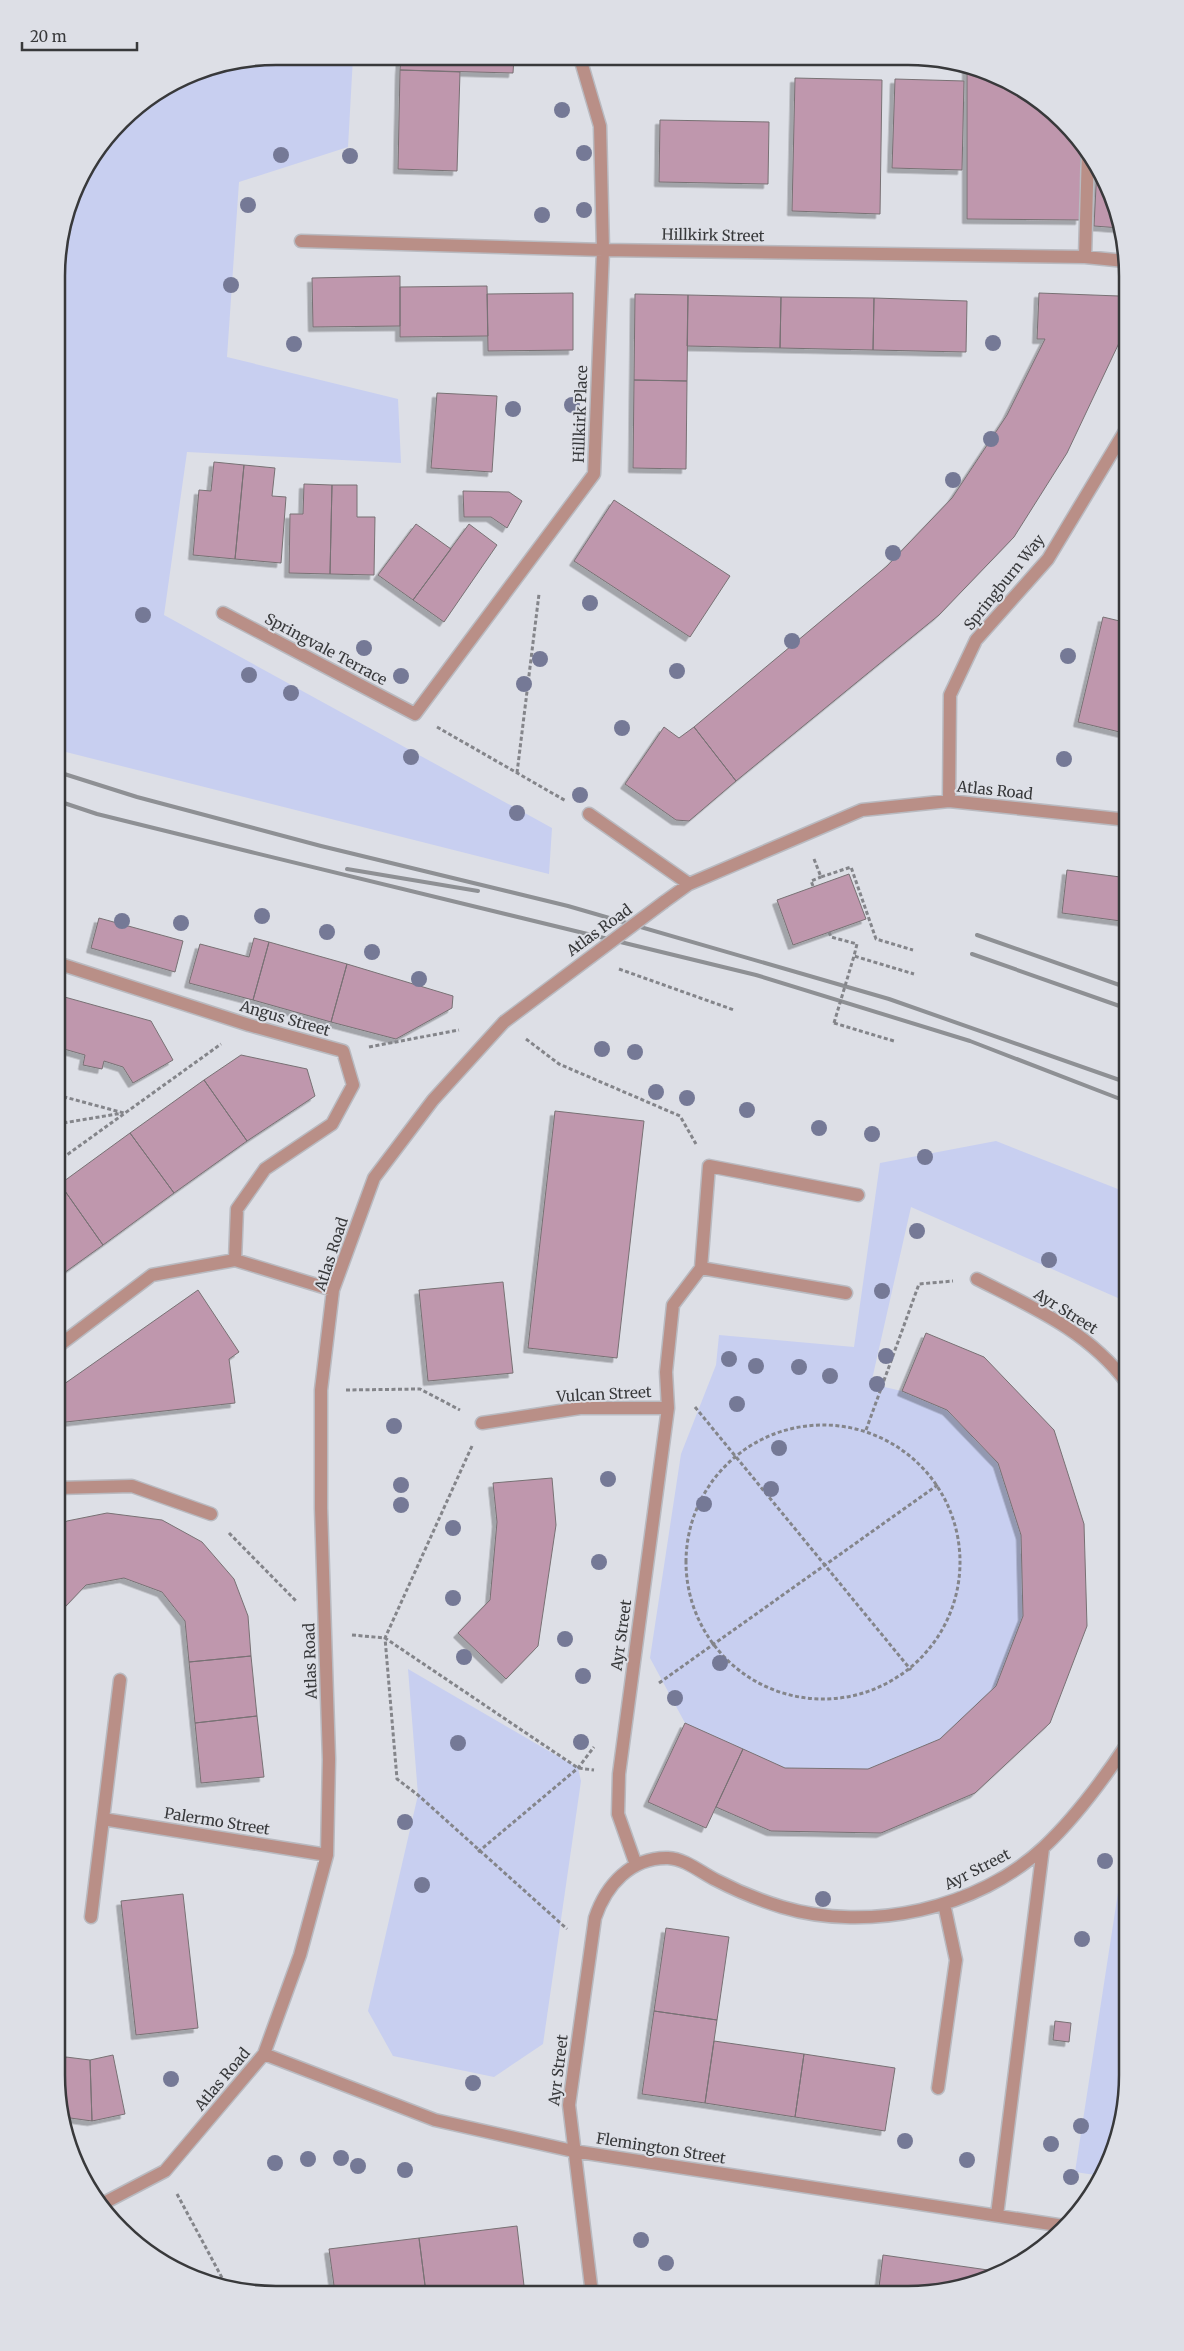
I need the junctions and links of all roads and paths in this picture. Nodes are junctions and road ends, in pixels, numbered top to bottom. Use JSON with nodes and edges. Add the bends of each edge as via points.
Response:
{"nodes":[{"id":1,"x":582,"y":65,"type":"edge"},
{"id":2,"x":1088,"y":165,"type":"edge"},
{"id":3,"x":301,"y":241,"type":"dead end"},
{"id":4,"x":603,"y":250,"type":"junction"},
{"id":5,"x":1085,"y":257,"type":"junction"},
{"id":6,"x":1119,"y":260,"type":"edge"},
{"id":7,"x":1119,"y":441,"type":"edge"},
{"id":8,"x":540,"y":587,"type":"dead end"},
{"id":9,"x":223,"y":613,"type":"dead end"},
{"id":10,"x":415,"y":714,"type":"junction"},
{"id":11,"x":517,"y":772,"type":"junction"},
{"id":12,"x":948,"y":801,"type":"junction"},
{"id":13,"x":589,"y":814,"type":"joint"},
{"id":14,"x":1119,"y":819,"type":"edge"},
{"id":15,"x":804,"y":833,"type":"junction"},
{"id":16,"x":821,"y":877,"type":"junction"},
{"id":17,"x":689,"y":884,"type":"junction"},
{"id":18,"x":813,"y":886,"type":"dead end"},
{"id":19,"x":829,"y":932,"type":"dead end"},
{"id":20,"x":913,"y":950,"type":"dead end"},
{"id":21,"x":854,"y":956,"type":"junction"},
{"id":22,"x":587,"y":959,"type":"junction"},
{"id":23,"x":65,"y":966,"type":"edge"},
{"id":24,"x":914,"y":974,"type":"dead end"},
{"id":25,"x":734,"y":1010,"type":"dead end"},
{"id":26,"x":504,"y":1022,"type":"junction"},
{"id":27,"x":248,"y":1025,"type":"junction"},
{"id":28,"x":894,"y":1041,"type":"dead end"},
{"id":29,"x":343,"y":1052,"type":"junction"},
{"id":30,"x":65,"y":1097,"type":"edge"},
{"id":31,"x":125,"y":1113,"type":"junction"},
{"id":32,"x":65,"y":1123,"type":"edge"},
{"id":33,"x":65,"y":1156,"type":"edge"},
{"id":34,"x":709,"y":1166,"type":"junction"},
{"id":35,"x":858,"y":1195,"type":"dead end"},
{"id":36,"x":235,"y":1260,"type":"junction"},
{"id":37,"x":701,"y":1268,"type":"junction"},
{"id":38,"x":977,"y":1279,"type":"joint"},
{"id":39,"x":333,"y":1290,"type":"junction"},
{"id":40,"x":846,"y":1293,"type":"dead end"},
{"id":41,"x":65,"y":1341,"type":"edge"},
{"id":42,"x":666,"y":1372,"type":"junction"},
{"id":43,"x":1119,"y":1372,"type":"edge"},
{"id":44,"x":321,"y":1390,"type":"junction"},
{"id":45,"x":668,"y":1408,"type":"junction"},
{"id":46,"x":482,"y":1423,"type":"junction"},
{"id":47,"x":866,"y":1430,"type":"junction"},
{"id":48,"x":734,"y":1455,"type":"junction"},
{"id":49,"x":939,"y":1484,"type":"junction"},
{"id":50,"x":65,"y":1488,"type":"edge"},
{"id":51,"x":211,"y":1514,"type":"joint"},
{"id":52,"x":824,"y":1566,"type":"junction"},
{"id":53,"x":326,"y":1632,"type":"junction"},
{"id":54,"x":385,"y":1638,"type":"junction"},
{"id":55,"x":712,"y":1646,"type":"junction"},
{"id":56,"x":911,"y":1670,"type":"junction"},
{"id":57,"x":120,"y":1680,"type":"dead end"},
{"id":58,"x":628,"y":1705,"type":"junction"},
{"id":59,"x":600,"y":1740,"type":"dead end"},
{"id":60,"x":1119,"y":1755,"type":"edge"},
{"id":61,"x":578,"y":1768,"type":"junction"},
{"id":62,"x":619,"y":1774,"type":"junction"},
{"id":63,"x":103,"y":1819,"type":"junction"},
{"id":64,"x":1043,"y":1848,"type":"junction"},
{"id":65,"x":478,"y":1852,"type":"junction"},
{"id":66,"x":327,"y":1855,"type":"junction"},
{"id":67,"x":636,"y":1864,"type":"junction"},
{"id":68,"x":944,"y":1904,"type":"junction"},
{"id":69,"x":91,"y":1917,"type":"dead end"},
{"id":70,"x":591,"y":1950,"type":"junction"},
{"id":71,"x":264,"y":2054,"type":"junction"},
{"id":72,"x":938,"y":2088,"type":"dead end"},
{"id":73,"x":573,"y":2151,"type":"junction"},
{"id":74,"x":165,"y":2172,"type":"junction"},
{"id":75,"x":107,"y":2201,"type":"edge"},
{"id":76,"x":997,"y":2215,"type":"junction"},
{"id":77,"x":1056,"y":2225,"type":"edge"},
{"id":78,"x":223,"y":2279,"type":"edge"},
{"id":79,"x":591,"y":2286,"type":"edge"}],
"edges":[{"from":1,"to":4,"type":"street","name":"Hillkirk Place","via":[[600,126]]},
{"from":2,"to":5,"type":"street"},
{"from":3,"to":4,"type":"street","name":"Hillkirk Street"},
{"from":4,"to":5,"type":"street","name":"Hillkirk Street"},
{"from":4,"to":10,"type":"street","name":"Hillkirk Place","via":[[594,474]]},
{"from":5,"to":6,"type":"street","name":"Hillkirk Street"},
{"from":7,"to":12,"type":"street","name":"Springburn Way","via":[[1048,559],[976,640],[950,695]]},
{"from":8,"to":11,"type":"path"},
{"from":9,"to":10,"type":"street","name":"Springvale Terrace"},
{"from":10,"to":11,"type":"path"},
{"from":11,"to":13,"type":"path"},
{"from":12,"to":14,"type":"street","name":"Atlas Road"},
{"from":12,"to":15,"type":"street","name":"Atlas Road","via":[[862,810]]},
{"from":13,"to":17,"type":"street"},
{"from":15,"to":16,"type":"path"},
{"from":15,"to":17,"type":"street","name":"Atlas Road"},
{"from":16,"to":18,"type":"path","via":[[811,881]]},
{"from":16,"to":20,"type":"path","via":[[852,867],[876,939]]},
{"from":17,"to":22,"type":"street","name":"Atlas Road","bridge":true},
{"from":19,"to":21,"type":"path","via":[[831,937],[857,944]]},
{"from":21,"to":24,"type":"path"},
{"from":21,"to":28,"type":"path","bridge":true,"via":[[834,1023]]},
{"from":22,"to":25,"type":"path"},
{"from":22,"to":26,"type":"street","name":"Atlas Road","bridge":true},
{"from":23,"to":27,"type":"street","name":"Angus Street"},
{"from":26,"to":29,"type":"path"},
{"from":26,"to":34,"type":"path","via":[[559,1064],[680,1116]]},
{"from":26,"to":39,"type":"street","name":"Atlas Road","via":[[433,1100],[374,1178]]},
{"from":27,"to":29,"type":"street","name":"Angus Street"},
{"from":27,"to":31,"type":"path"},
{"from":29,"to":36,"type":"street","name":"Angus Street","via":[[353,1084],[332,1124],[265,1169],[237,1210]]},
{"from":30,"to":31,"type":"path"},
{"from":31,"to":32,"type":"path"},
{"from":31,"to":33,"type":"path"},
{"from":34,"to":35,"type":"street"},
{"from":34,"to":37,"type":"street"},
{"from":36,"to":39,"type":"street"},
{"from":36,"to":41,"type":"street","via":[[152,1275]]},
{"from":37,"to":40,"type":"street"},
{"from":37,"to":42,"type":"street","name":"Ayr Street","via":[[672,1306]]},
{"from":38,"to":43,"type":"street","name":"Ayr Street","via":[[1083,1337]]},
{"from":38,"to":47,"type":"path","via":[[919,1284]]},
{"from":39,"to":44,"type":"street","name":"Atlas Road"},
{"from":42,"to":45,"type":"street","name":"Ayr Street"},
{"from":42,"to":48,"type":"path"},
{"from":44,"to":46,"type":"path","via":[[420,1389]]},
{"from":44,"to":53,"type":"street","name":"Atlas Road"},
{"from":45,"to":46,"type":"street","name":"Vulcan Street","via":[[580,1408]]},
{"from":45,"to":58,"type":"street","name":"Ayr Street"},
{"from":46,"to":54,"type":"path"},
{"from":47,"to":48,"type":"path","via":[[786,1428]]},
{"from":47,"to":49,"type":"path","via":[[906,1451]]},
{"from":48,"to":52,"type":"path"},
{"from":48,"to":55,"type":"path","via":[[708,1484],[688,1528],[686,1587]]},
{"from":49,"to":52,"type":"path"},
{"from":49,"to":56,"type":"path","via":[[960,1539],[958,1596],[935,1645]]},
{"from":50,"to":51,"type":"street","via":[[132,1486]]},
{"from":51,"to":53,"type":"path"},
{"from":52,"to":55,"type":"path"},
{"from":52,"to":56,"type":"path"},
{"from":53,"to":54,"type":"path"},
{"from":53,"to":66,"type":"street","name":"Atlas Road"},
{"from":54,"to":61,"type":"path"},
{"from":54,"to":65,"type":"path","via":[[397,1779]]},
{"from":55,"to":56,"type":"path","via":[[789,1698],[849,1699]]},
{"from":55,"to":58,"type":"path"},
{"from":57,"to":63,"type":"street"},
{"from":58,"to":62,"type":"street","name":"Ayr Street"},
{"from":59,"to":61,"type":"path"},
{"from":60,"to":64,"type":"street","name":"Ayr Street","via":[[1070,1820]]},
{"from":61,"to":62,"type":"path"},
{"from":61,"to":65,"type":"path"},
{"from":62,"to":67,"type":"street","name":"Ayr Street","via":[[618,1814]]},
{"from":63,"to":66,"type":"street","name":"Palermo Street"},
{"from":63,"to":69,"type":"street"},
{"from":64,"to":68,"type":"street","name":"Ayr Street","via":[[982,1888]]},
{"from":64,"to":76,"type":"street"},
{"from":65,"to":70,"type":"path"},
{"from":66,"to":71,"type":"street","name":"Atlas Road","via":[[300,1955]]},
{"from":67,"to":68,"type":"street","name":"Ayr Street","via":[[655,1858],[671,1858],[750,1896],[821,1917],[861,1919]]},
{"from":67,"to":70,"type":"street","name":"Ayr Street","via":[[623,1872],[600,1905]]},
{"from":68,"to":72,"type":"street","via":[[956,1960]]},
{"from":70,"to":73,"type":"street","name":"Ayr Street","via":[[569,2105]]},
{"from":71,"to":73,"type":"street","name":"Flemington Street","via":[[435,2120]]},
{"from":71,"to":74,"type":"street","name":"Atlas Road"},
{"from":73,"to":76,"type":"street","name":"Flemington Street"},
{"from":73,"to":79,"type":"street","name":"Ayr Street"},
{"from":74,"to":75,"type":"street","name":"Atlas Road"},
{"from":74,"to":78,"type":"path"},
{"from":76,"to":77,"type":"street","name":"Flemington Street"}]}
